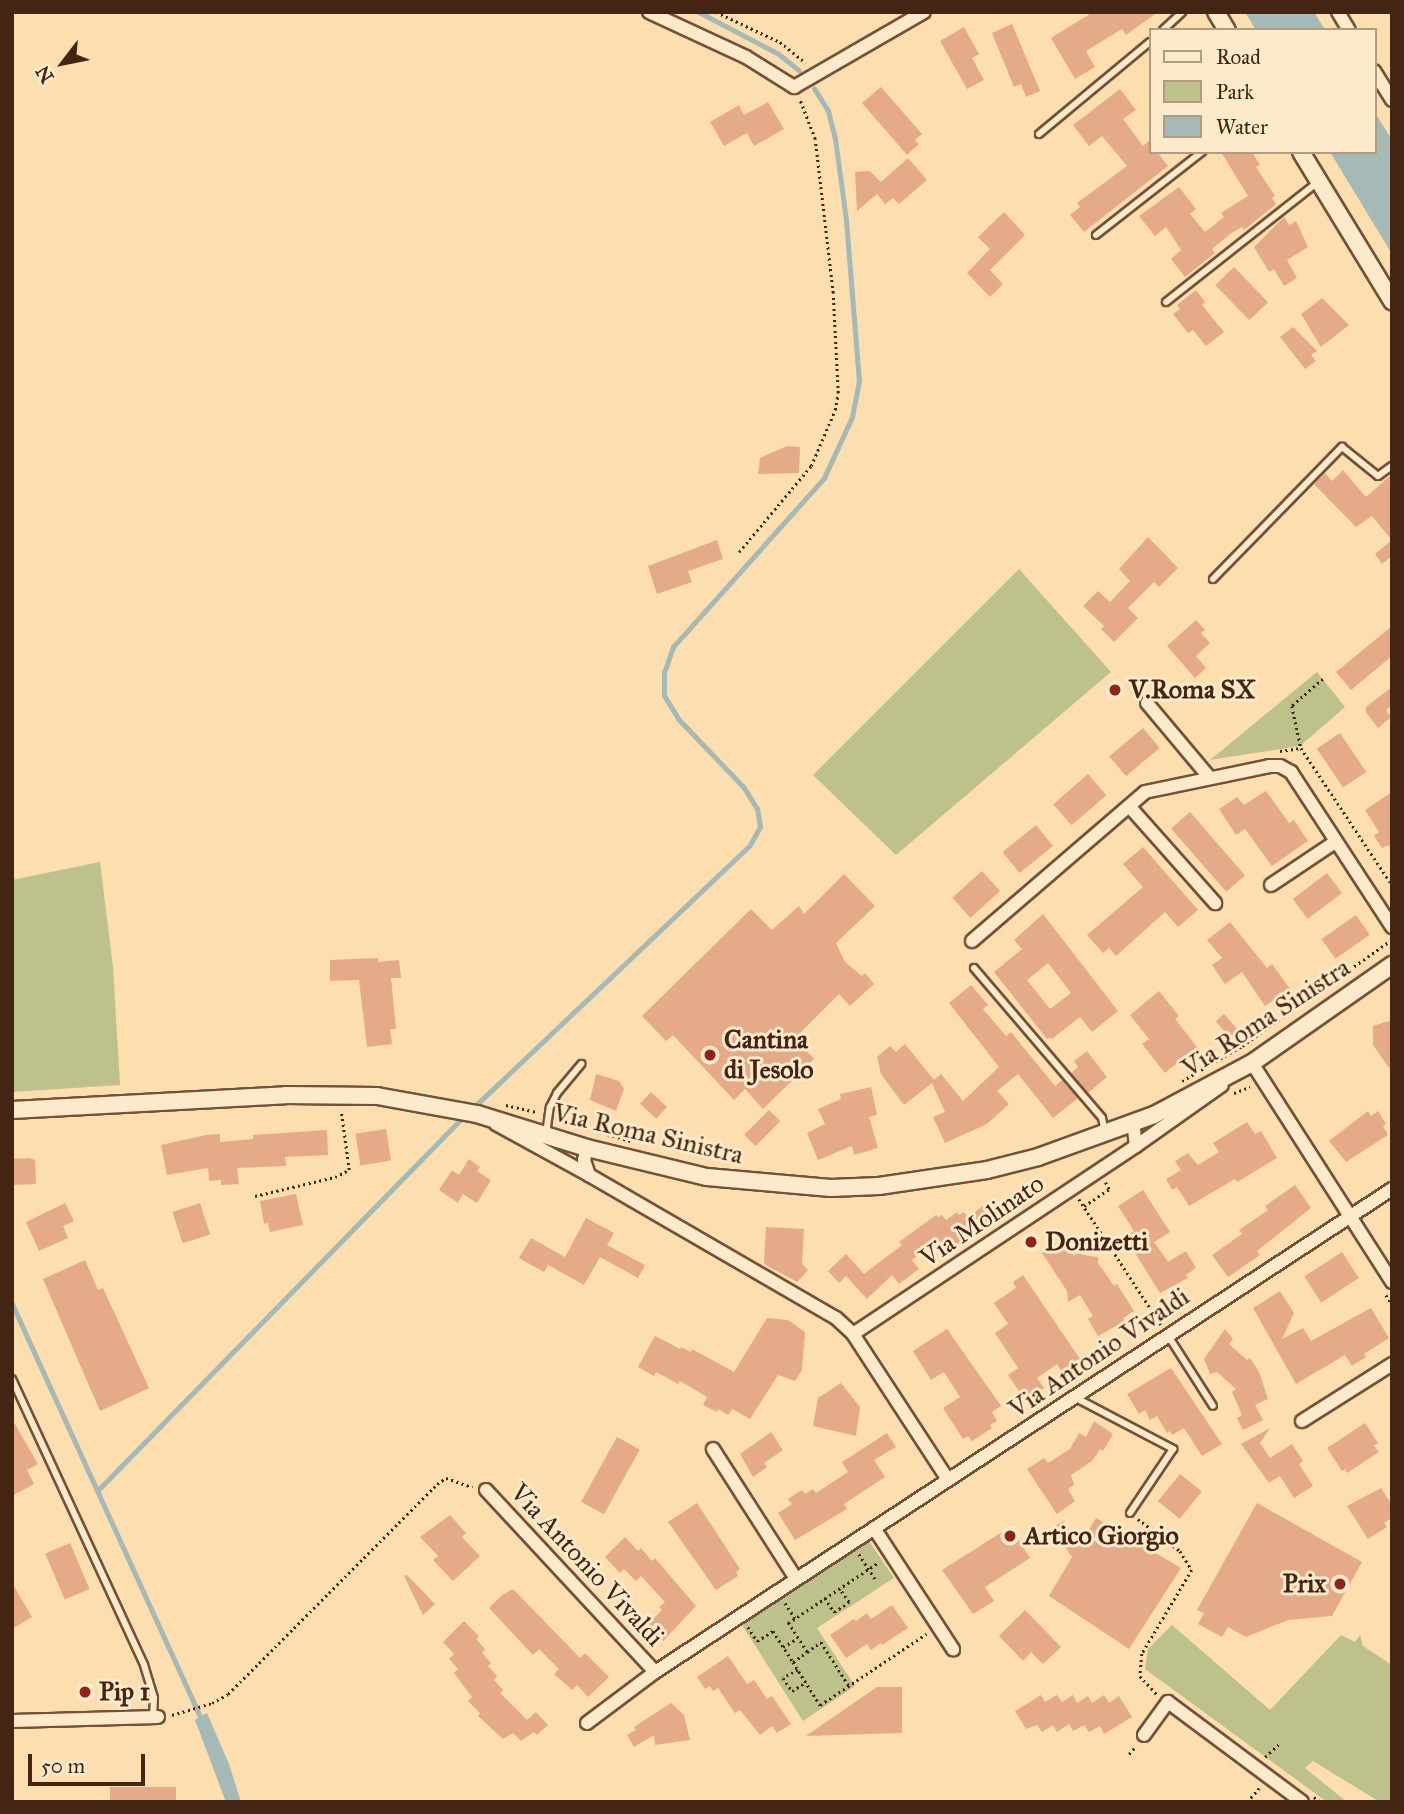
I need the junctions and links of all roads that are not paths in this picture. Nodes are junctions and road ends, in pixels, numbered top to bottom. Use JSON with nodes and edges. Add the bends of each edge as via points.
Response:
{"nodes":[{"id":1,"x":649,"y":12,"type":"edge"},
{"id":2,"x":924,"y":12,"type":"edge"},
{"id":3,"x":1182,"y":12,"type":"edge"},
{"id":4,"x":1216,"y":12,"type":"edge"},
{"id":5,"x":1338,"y":12,"type":"edge"},
{"id":6,"x":1165,"y":28,"type":"edge"},
{"id":7,"x":1226,"y":28,"type":"edge"},
{"id":8,"x":1348,"y":28,"type":"edge"},
{"id":9,"x":1148,"y":44,"type":"edge"},
{"id":10,"x":1376,"y":74,"type":"edge"},
{"id":11,"x":1392,"y":100,"type":"edge"},
{"id":12,"x":1039,"y":134,"type":"dead end"},
{"id":13,"x":1199,"y":154,"type":"edge"},
{"id":14,"x":1302,"y":154,"type":"edge"},
{"id":15,"x":1318,"y":181,"type":"junction"},
{"id":16,"x":1096,"y":235,"type":"dead end"},
{"id":17,"x":1392,"y":301,"type":"edge"},
{"id":18,"x":1166,"y":302,"type":"dead end"},
{"id":19,"x":1392,"y":466,"type":"edge"},
{"id":20,"x":1213,"y":579,"type":"dead end"},
{"id":21,"x":1147,"y":703,"type":"dead end"},
{"id":22,"x":1210,"y":778,"type":"junction"},
{"id":23,"x":1129,"y":806,"type":"junction"},
{"id":24,"x":1335,"y":842,"type":"junction"},
{"id":25,"x":1271,"y":885,"type":"dead end"},
{"id":26,"x":1215,"y":903,"type":"dead end"},
{"id":27,"x":1392,"y":926,"type":"edge"},
{"id":28,"x":972,"y":941,"type":"dead end"},
{"id":29,"x":1392,"y":965,"type":"edge"},
{"id":30,"x":974,"y":968,"type":"dead end"},
{"id":31,"x":1252,"y":1063,"type":"junction"},
{"id":32,"x":581,"y":1064,"type":"dead end"},
{"id":33,"x":12,"y":1110,"type":"edge"},
{"id":34,"x":477,"y":1114,"type":"junction"},
{"id":35,"x":1133,"y":1123,"type":"junction"},
{"id":36,"x":1105,"y":1134,"type":"junction"},
{"id":37,"x":546,"y":1136,"type":"junction"},
{"id":38,"x":1136,"y":1146,"type":"junction"},
{"id":39,"x":587,"y":1148,"type":"junction"},
{"id":40,"x":589,"y":1175,"type":"junction"},
{"id":41,"x":1392,"y":1189,"type":"edge"},
{"id":42,"x":1349,"y":1216,"type":"junction"},
{"id":43,"x":1392,"y":1282,"type":"edge"},
{"id":44,"x":853,"y":1334,"type":"junction"},
{"id":45,"x":1167,"y":1334,"type":"junction"},
{"id":46,"x":1392,"y":1364,"type":"edge"},
{"id":47,"x":12,"y":1379,"type":"edge"},
{"id":48,"x":1075,"y":1398,"type":"junction"},
{"id":49,"x":1213,"y":1406,"type":"dead end"},
{"id":50,"x":1303,"y":1421,"type":"dead end"},
{"id":51,"x":713,"y":1449,"type":"dead end"},
{"id":52,"x":948,"y":1480,"type":"junction"},
{"id":53,"x":486,"y":1490,"type":"road end"},
{"id":54,"x":1130,"y":1513,"type":"road end"},
{"id":55,"x":874,"y":1528,"type":"junction"},
{"id":56,"x":796,"y":1579,"type":"junction"},
{"id":57,"x":953,"y":1649,"type":"dead end"},
{"id":58,"x":655,"y":1672,"type":"junction"},
{"id":59,"x":156,"y":1717,"type":"joint"},
{"id":60,"x":12,"y":1721,"type":"edge"},
{"id":61,"x":587,"y":1723,"type":"dead end"},
{"id":62,"x":1144,"y":1735,"type":"dead end"},
{"id":63,"x":1302,"y":1802,"type":"edge"}],
"edges":[{"from":1,"to":2,"type":"street","via":[[746,57],[794,87]]},
{"from":3,"to":6,"type":"lane"},
{"from":4,"to":7,"type":"street"},
{"from":5,"to":8,"type":"street"},
{"from":9,"to":12,"type":"lane"},
{"from":10,"to":11,"type":"street"},
{"from":13,"to":16,"type":"lane"},
{"from":14,"to":15,"type":"street"},
{"from":15,"to":17,"type":"street"},
{"from":15,"to":18,"type":"lane"},
{"from":19,"to":20,"type":"lane","via":[[1378,476],[1342,447]]},
{"from":21,"to":22,"type":"street"},
{"from":22,"to":23,"type":"street","via":[[1145,792]]},
{"from":22,"to":24,"type":"street","via":[[1280,766],[1291,772]]},
{"from":23,"to":26,"type":"street"},
{"from":23,"to":28,"type":"street"},
{"from":24,"to":25,"type":"street"},
{"from":24,"to":27,"type":"street"},
{"from":29,"to":31,"type":"street","name":"Via Roma Sinistra"},
{"from":30,"to":36,"type":"lane","via":[[1102,1118]]},
{"from":31,"to":35,"type":"street","name":"Via Roma Sinistra"},
{"from":31,"to":38,"type":"street","name":"Via Molinato"},
{"from":31,"to":42,"type":"street"},
{"from":32,"to":37,"type":"lane","via":[[557,1093]]},
{"from":33,"to":34,"type":"street","name":"Via Roma Sinistra","via":[[338,1094],[408,1099]]},
{"from":34,"to":37,"type":"street","name":"Via Roma Sinistra"},
{"from":34,"to":40,"type":"street"},
{"from":35,"to":36,"type":"street","name":"Via Roma Sinistra"},
{"from":35,"to":38,"type":"street"},
{"from":36,"to":39,"type":"street","name":"Via Roma Sinistra","via":[[987,1170],[930,1181],[831,1188],[719,1179]]},
{"from":37,"to":39,"type":"street","name":"Via Roma Sinistra"},
{"from":38,"to":44,"type":"street","name":"Via Molinato"},
{"from":39,"to":40,"type":"street","via":[[584,1160]]},
{"from":40,"to":44,"type":"street","via":[[825,1311]]},
{"from":41,"to":42,"type":"street","name":"Via Antonio Vivaldi"},
{"from":42,"to":43,"type":"street"},
{"from":42,"to":45,"type":"street","name":"Via Antonio Vivaldi"},
{"from":44,"to":52,"type":"street"},
{"from":45,"to":48,"type":"street","name":"Via Antonio Vivaldi"},
{"from":45,"to":49,"type":"lane"},
{"from":46,"to":50,"type":"street"},
{"from":47,"to":59,"type":"lane","via":[[144,1664]]},
{"from":48,"to":52,"type":"street","name":"Via Antonio Vivaldi"},
{"from":48,"to":54,"type":"lane","via":[[1173,1449]]},
{"from":51,"to":56,"type":"street"},
{"from":52,"to":55,"type":"street","name":"Via Antonio Vivaldi"},
{"from":53,"to":58,"type":"street","name":"Via Antonio Vivaldi"},
{"from":55,"to":56,"type":"street","name":"Via Antonio Vivaldi"},
{"from":55,"to":57,"type":"street"},
{"from":56,"to":58,"type":"street","name":"Via Antonio Vivaldi"},
{"from":58,"to":61,"type":"street","name":"Via Antonio Vivaldi"},
{"from":59,"to":60,"type":"street"},
{"from":62,"to":63,"type":"street","via":[[1168,1702]]}]}
